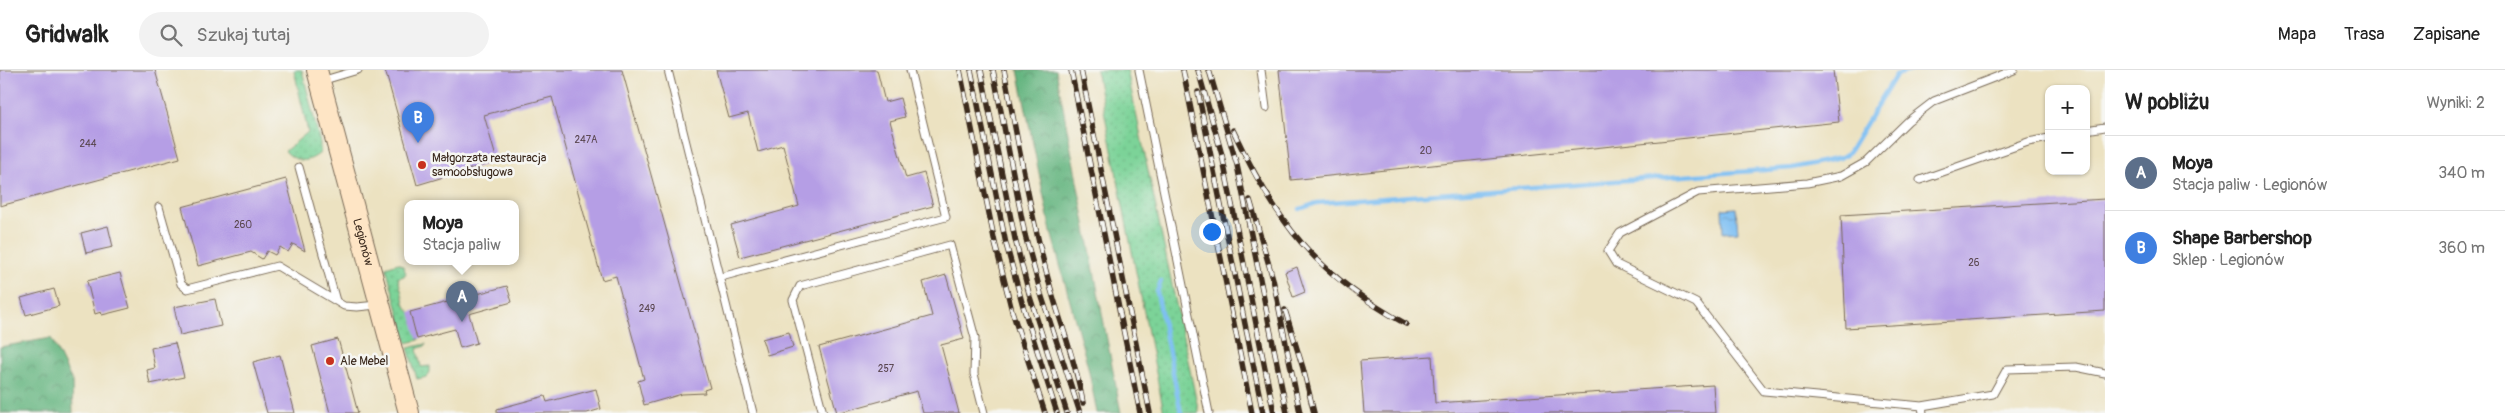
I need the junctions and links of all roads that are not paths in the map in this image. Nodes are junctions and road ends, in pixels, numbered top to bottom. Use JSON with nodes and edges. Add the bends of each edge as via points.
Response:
{"nodes":[{"id":1,"x":358,"y":70,"type":"edge"},
{"id":2,"x":668,"y":70,"type":"edge"},
{"id":3,"x":910,"y":70,"type":"edge"},
{"id":4,"x":1139,"y":70,"type":"edge"},
{"id":5,"x":1261,"y":70,"type":"edge"},
{"id":6,"x":2014,"y":70,"type":"edge"},
{"id":7,"x":319,"y":75,"type":"edge"},
{"id":8,"x":1266,"y":108,"type":"dead end"},
{"id":9,"x":2105,"y":127,"type":"edge"},
{"id":10,"x":2090,"y":129,"type":"edge"},
{"id":11,"x":2045,"y":139,"type":"edge"},
{"id":12,"x":299,"y":167,"type":"dead end"},
{"id":13,"x":1920,"y":180,"type":"dead end"},
{"id":14,"x":159,"y":207,"type":"dead end"},
{"id":15,"x":721,"y":277,"type":"junction"},
{"id":16,"x":336,"y":301,"type":"junction"},
{"id":17,"x":380,"y":305,"type":"junction"},
{"id":18,"x":2105,"y":373,"type":"edge"},
{"id":19,"x":1922,"y":409,"type":"edge"},
{"id":20,"x":409,"y":413,"type":"edge"},
{"id":21,"x":754,"y":413,"type":"edge"},
{"id":22,"x":823,"y":413,"type":"edge"},
{"id":23,"x":984,"y":413,"type":"edge"},
{"id":24,"x":1209,"y":413,"type":"edge"}],
"edges":[{"from":1,"to":7,"type":"lane"},
{"from":2,"to":15,"type":"lane"},
{"from":3,"to":15,"type":"lane","via":[[946,217]]},
{"from":4,"to":24,"type":"lane"},
{"from":5,"to":8,"type":"lane"},
{"from":6,"to":19,"type":"lane","via":[[1934,101],[1866,162],[1841,176],[1698,192],[1620,233],[1608,251],[1616,264],[1696,303],[1764,391]]},
{"from":7,"to":17,"type":"street","name":"Legionów"},
{"from":9,"to":10,"type":"lane"},
{"from":11,"to":13,"type":"lane"},
{"from":12,"to":16,"type":"lane"},
{"from":14,"to":16,"type":"lane","via":[[181,284],[187,289],[277,266]]},
{"from":15,"to":21,"type":"lane","via":[[724,303]]},
{"from":16,"to":17,"type":"lane","via":[[357,308]]},
{"from":17,"to":20,"type":"street","name":"Legionów"},
{"from":18,"to":19,"type":"lane","via":[[2076,367],[2007,368],[1993,394]]},
{"from":22,"to":23,"type":"lane","via":[[794,300],[800,286],[950,244],[975,338],[974,374]]}]}
